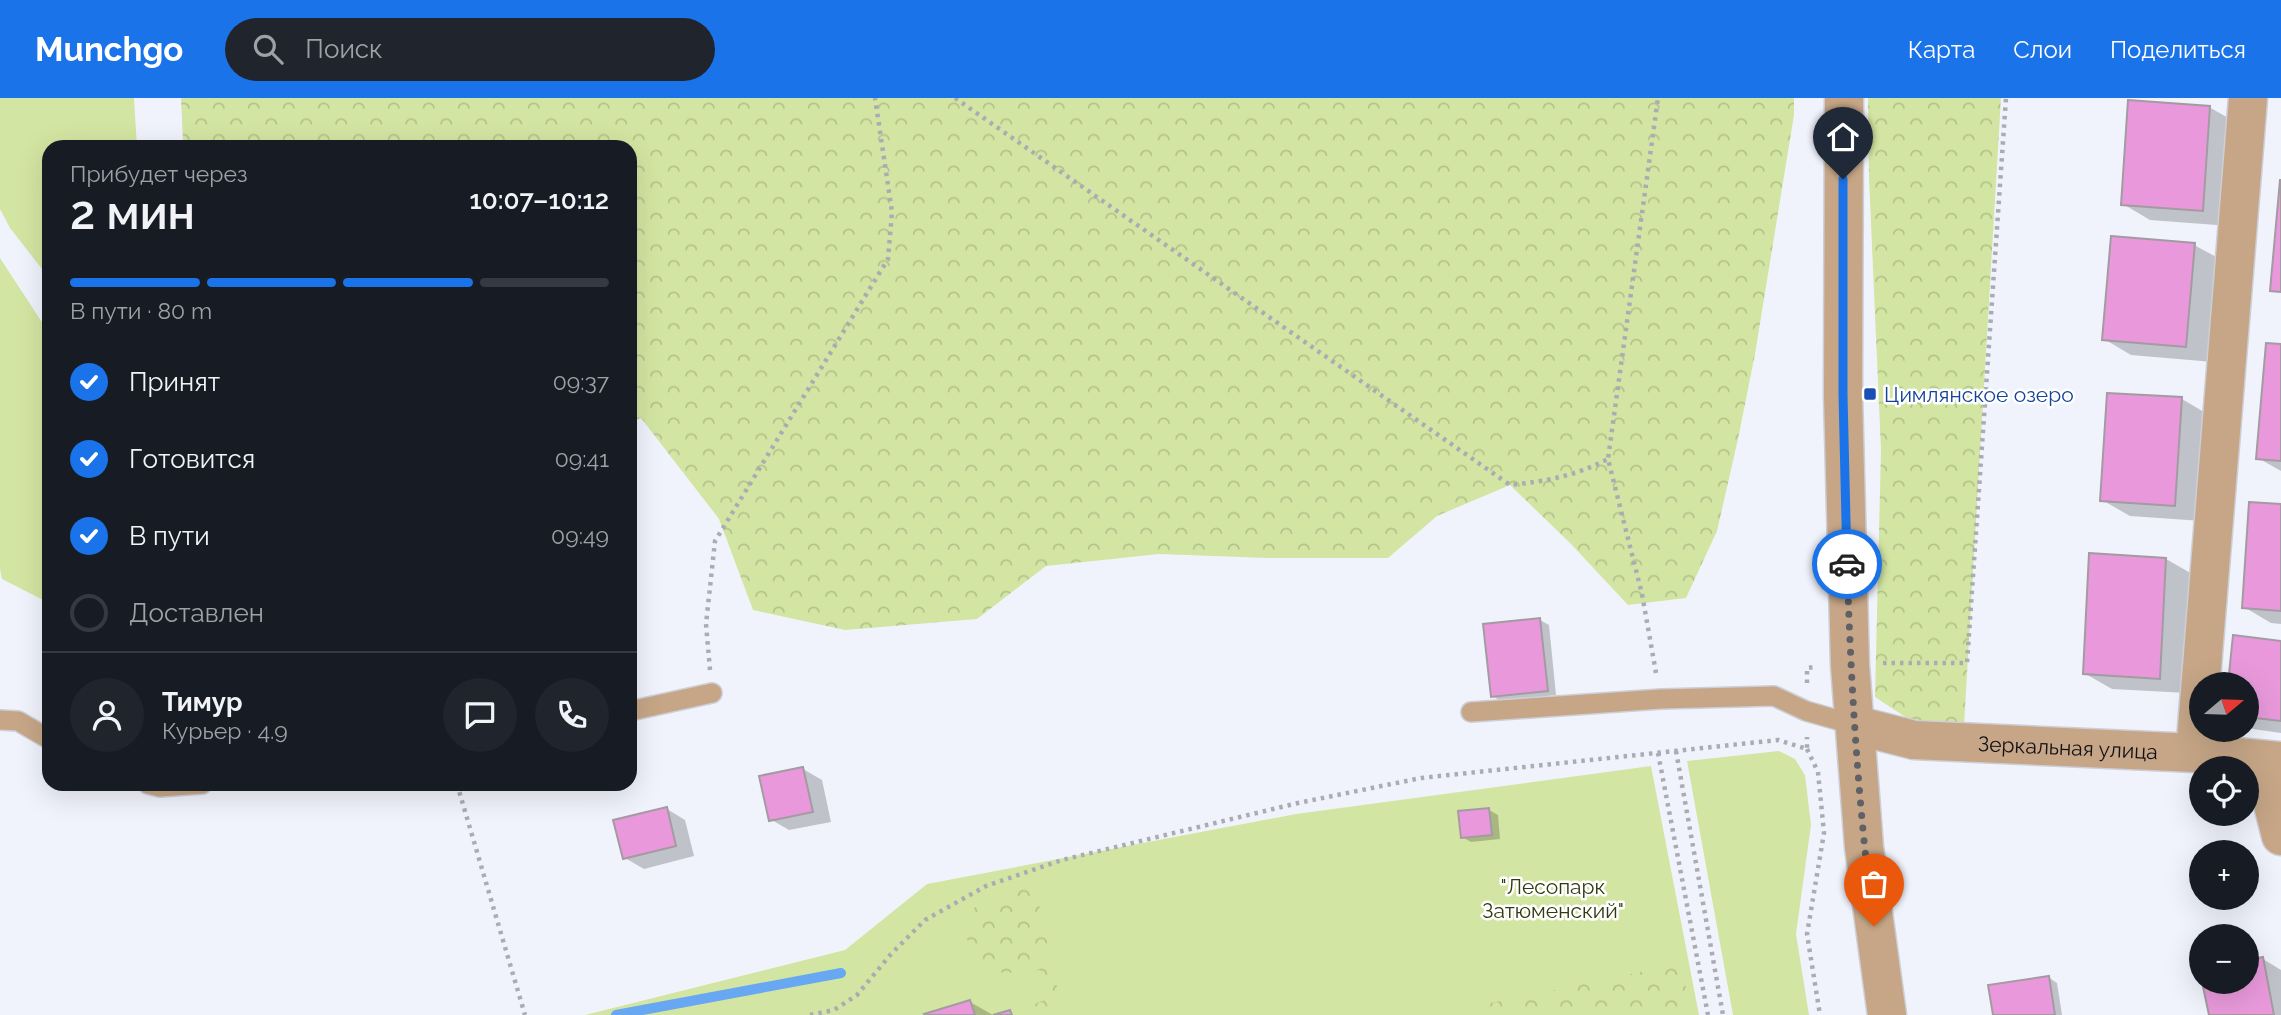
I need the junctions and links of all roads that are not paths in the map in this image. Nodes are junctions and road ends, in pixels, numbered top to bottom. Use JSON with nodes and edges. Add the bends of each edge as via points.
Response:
{"nodes":[{"id":1,"x":1844,"y":98,"type":"edge"},
{"id":2,"x":2248,"y":98,"type":"edge"},
{"id":3,"x":712,"y":694,"type":"road end"},
{"id":4,"x":637,"y":710,"type":"edge"},
{"id":5,"x":1471,"y":712,"type":"dead end"},
{"id":6,"x":0,"y":720,"type":"edge"},
{"id":7,"x":1856,"y":725,"type":"junction"},
{"id":8,"x":42,"y":735,"type":"edge"},
{"id":9,"x":2195,"y":753,"type":"junction"},
{"id":10,"x":2272,"y":761,"type":"edge"},
{"id":11,"x":2281,"y":836,"type":"edge"},
{"id":12,"x":1886,"y":1015,"type":"edge"}],
"edges":[{"from":1,"to":7,"type":"street","via":[[1843,395],[1850,665]]},
{"from":2,"to":9,"type":"street"},
{"from":3,"to":4,"type":"lane"},
{"from":5,"to":7,"type":"lane","via":[[1774,696]]},
{"from":6,"to":8,"type":"lane","via":[[18,721]]},
{"from":7,"to":9,"type":"street","name":"Зеркальная улица","via":[[1914,740]]},
{"from":7,"to":12,"type":"street","via":[[1864,847]]},
{"from":9,"to":10,"type":"street","name":"Зеркальная улица"},
{"from":10,"to":11,"type":"street"}]}
